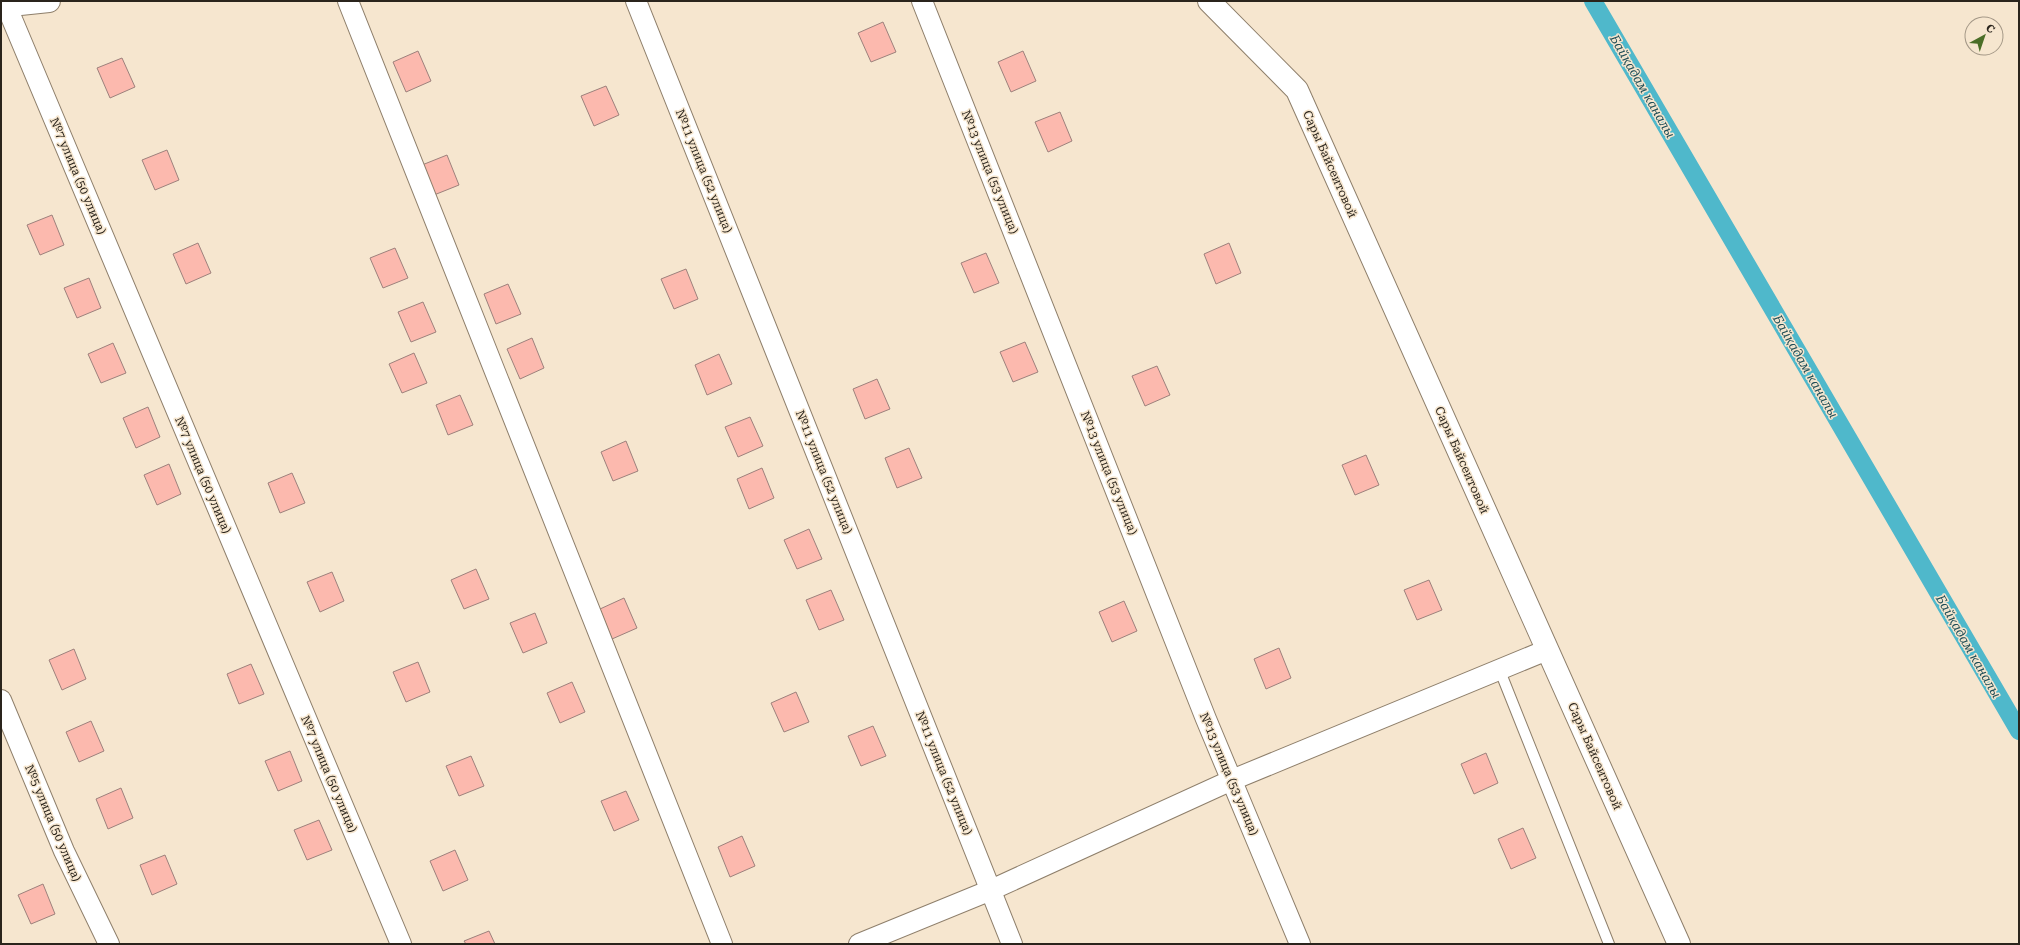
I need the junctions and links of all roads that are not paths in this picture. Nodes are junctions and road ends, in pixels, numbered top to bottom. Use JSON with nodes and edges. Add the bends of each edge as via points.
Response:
{"nodes":[{"id":1,"x":48,"y":1,"type":"edge"},
{"id":2,"x":348,"y":1,"type":"edge"},
{"id":3,"x":636,"y":1,"type":"edge"},
{"id":4,"x":922,"y":1,"type":"edge"},
{"id":5,"x":1209,"y":1,"type":"edge"},
{"id":6,"x":4,"y":6,"type":"edge"},
{"id":7,"x":1547,"y":650,"type":"junction"},
{"id":8,"x":1500,"y":671,"type":"junction"},
{"id":9,"x":1,"y":700,"type":"edge"},
{"id":10,"x":1232,"y":780,"type":"junction"},
{"id":11,"x":991,"y":890,"type":"junction"},
{"id":12,"x":109,"y":944,"type":"edge"},
{"id":13,"x":401,"y":944,"type":"edge"},
{"id":14,"x":722,"y":944,"type":"edge"},
{"id":15,"x":859,"y":944,"type":"edge"},
{"id":16,"x":1012,"y":944,"type":"edge"},
{"id":17,"x":1300,"y":944,"type":"edge"},
{"id":18,"x":1609,"y":944,"type":"edge"},
{"id":19,"x":1679,"y":944,"type":"edge"}],
"edges":[{"from":1,"to":6,"type":"street"},
{"from":2,"to":14,"type":"street"},
{"from":3,"to":11,"type":"street","name":"№11 улица (52 улица)"},
{"from":4,"to":10,"type":"street","name":"№13 улица (53 улица)"},
{"from":5,"to":7,"type":"street","name":"Сары Байсеитовой","via":[[1297,90]]},
{"from":6,"to":13,"type":"street","name":"№7 улица (50 улица)"},
{"from":7,"to":8,"type":"street"},
{"from":7,"to":19,"type":"street","name":"Сары Байсеитовой"},
{"from":8,"to":10,"type":"street"},
{"from":8,"to":18,"type":"lane"},
{"from":9,"to":12,"type":"street","name":"№5 улица (50 улица)","via":[[64,851]]},
{"from":10,"to":11,"type":"street"},
{"from":10,"to":17,"type":"street","name":"№13 улица (53 улица)"},
{"from":11,"to":15,"type":"street"},
{"from":11,"to":16,"type":"street","name":"№11 улица (52 улица)"}]}
